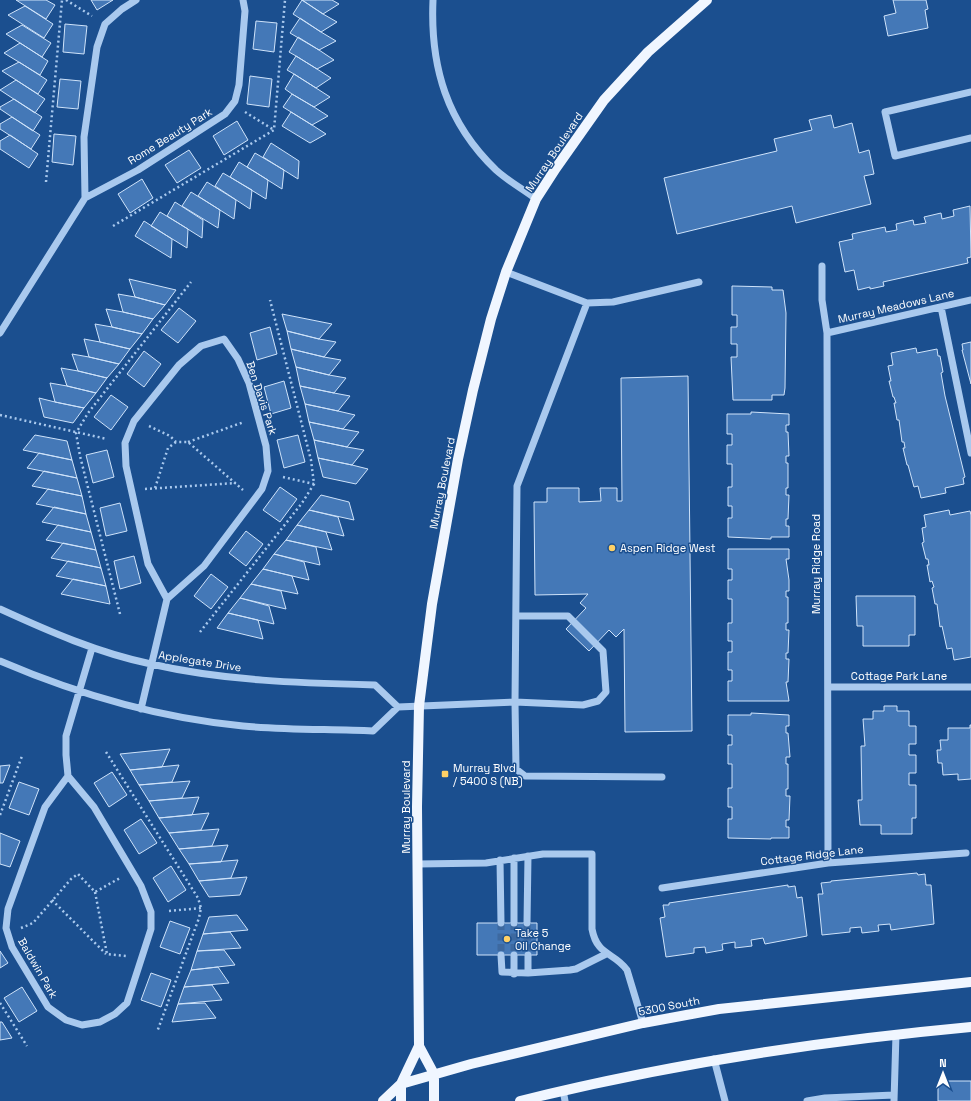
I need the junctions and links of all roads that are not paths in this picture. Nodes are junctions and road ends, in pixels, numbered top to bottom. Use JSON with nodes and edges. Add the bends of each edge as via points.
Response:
{"nodes":[{"id":1,"x":136,"y":0,"type":"edge"},
{"id":2,"x":243,"y":0,"type":"edge"},
{"id":3,"x":433,"y":0,"type":"edge"},
{"id":4,"x":707,"y":0,"type":"edge"},
{"id":5,"x":971,"y":92,"type":"edge"},
{"id":6,"x":971,"y":138,"type":"edge"},
{"id":7,"x":85,"y":198,"type":"junction"},
{"id":8,"x":536,"y":199,"type":"junction"},
{"id":9,"x":822,"y":266,"type":"dead end"},
{"id":10,"x":506,"y":272,"type":"junction"},
{"id":11,"x":699,"y":282,"type":"dead end"},
{"id":12,"x":971,"y":300,"type":"edge"},
{"id":13,"x":587,"y":303,"type":"junction"},
{"id":14,"x":941,"y":307,"type":"junction"},
{"id":15,"x":0,"y":333,"type":"edge"},
{"id":16,"x":827,"y":333,"type":"junction"},
{"id":17,"x":971,"y":453,"type":"edge"},
{"id":18,"x":167,"y":600,"type":"junction"},
{"id":19,"x":0,"y":609,"type":"edge"},
{"id":20,"x":517,"y":616,"type":"junction"},
{"id":21,"x":92,"y":648,"type":"junction"},
{"id":22,"x":0,"y":661,"type":"edge"},
{"id":23,"x":150,"y":664,"type":"junction"},
{"id":24,"x":828,"y":687,"type":"junction"},
{"id":25,"x":971,"y":687,"type":"edge"},
{"id":26,"x":78,"y":691,"type":"junction"},
{"id":27,"x":515,"y":702,"type":"junction"},
{"id":28,"x":419,"y":706,"type":"junction"},
{"id":29,"x":398,"y":707,"type":"junction"},
{"id":30,"x":141,"y":709,"type":"junction"},
{"id":31,"x":68,"y":776,"type":"junction"},
{"id":32,"x":662,"y":777,"type":"dead end"},
{"id":33,"x":966,"y":853,"type":"dead end"},
{"id":34,"x":528,"y":856,"type":"junction"},
{"id":35,"x":514,"y":858,"type":"junction"},
{"id":36,"x":500,"y":860,"type":"junction"},
{"id":37,"x":828,"y":863,"type":"junction"},
{"id":38,"x":418,"y":864,"type":"junction"},
{"id":39,"x":662,"y":888,"type":"dead end"},
{"id":40,"x":501,"y":923,"type":"tunnel mouth"},
{"id":41,"x":514,"y":923,"type":"tunnel mouth"},
{"id":42,"x":527,"y":923,"type":"tunnel mouth"},
{"id":43,"x":606,"y":954,"type":"junction"},
{"id":44,"x":501,"y":955,"type":"tunnel mouth"},
{"id":45,"x":514,"y":955,"type":"tunnel mouth"},
{"id":46,"x":528,"y":955,"type":"tunnel mouth"},
{"id":47,"x":514,"y":974,"type":"junction"},
{"id":48,"x":528,"y":974,"type":"junction"},
{"id":49,"x":971,"y":982,"type":"edge"},
{"id":50,"x":643,"y":1023,"type":"junction"},
{"id":51,"x":971,"y":1027,"type":"edge"},
{"id":52,"x":896,"y":1034,"type":"junction"},
{"id":53,"x":419,"y":1046,"type":"junction"},
{"id":54,"x":714,"y":1059,"type":"junction"},
{"id":55,"x":434,"y":1074,"type":"junction"},
{"id":56,"x":401,"y":1084,"type":"junction"},
{"id":57,"x":563,"y":1090,"type":"junction"},
{"id":58,"x":894,"y":1098,"type":"edge"},
{"id":59,"x":384,"y":1101,"type":"edge"},
{"id":60,"x":401,"y":1101,"type":"edge"},
{"id":61,"x":434,"y":1101,"type":"edge"},
{"id":62,"x":520,"y":1101,"type":"edge"},
{"id":63,"x":565,"y":1101,"type":"edge"},
{"id":64,"x":725,"y":1101,"type":"edge"},
{"id":65,"x":807,"y":1101,"type":"edge"}],
"edges":[{"from":1,"to":7,"type":"street","via":[[105,24],[97,47],[84,137]]},
{"from":2,"to":7,"type":"street","name":"Rome Beauty Park","via":[[245,11],[239,85],[235,101],[225,114],[138,170]]},
{"from":3,"to":8,"type":"street","via":[[434,56],[449,104],[465,132],[485,158],[497,171]]},
{"from":4,"to":8,"type":"main road","name":"Murray Boulevard","via":[[648,52],[604,100]]},
{"from":5,"to":6,"type":"street","via":[[885,112],[895,156]]},
{"from":7,"to":15,"type":"street","name":"Rome Beauty Park"},
{"from":8,"to":10,"type":"main road","name":"Murray Boulevard"},
{"from":9,"to":16,"type":"street","name":"Murray Ridge Road","via":[[822,300]]},
{"from":10,"to":13,"type":"street"},
{"from":10,"to":28,"type":"main road","name":"Murray Boulevard","via":[[474,383],[458,459],[432,604]]},
{"from":11,"to":13,"type":"street","via":[[613,302]]},
{"from":12,"to":14,"type":"street","name":"Murray Meadows Lane"},
{"from":13,"to":20,"type":"street","via":[[517,486]]},
{"from":14,"to":16,"type":"street","name":"Murray Meadows Lane"},
{"from":14,"to":17,"type":"street"},
{"from":16,"to":24,"type":"street","name":"Murray Ridge Road"},
{"from":18,"to":18,"type":"street","name":"Ben Davis Park","via":[[204,566],[262,488],[268,471],[266,446],[248,383],[238,359],[224,339],[201,346],[180,365],[136,418],[125,443],[126,466],[148,564]]},
{"from":18,"to":23,"type":"street"},
{"from":19,"to":21,"type":"street","name":"Applegate Drive"},
{"from":20,"to":27,"type":"street"},
{"from":20,"to":27,"type":"street","via":[[568,616],[603,651],[606,692],[598,701],[583,705]]},
{"from":21,"to":23,"type":"street","name":"Applegate Drive"},
{"from":21,"to":26,"type":"street"},
{"from":22,"to":26,"type":"street"},
{"from":23,"to":29,"type":"street","name":"Applegate Drive","via":[[190,672],[283,683],[375,684]]},
{"from":23,"to":30,"type":"street"},
{"from":24,"to":25,"type":"street","name":"Cottage Park Lane"},
{"from":24,"to":37,"type":"street","name":"Murray Ridge Road"},
{"from":26,"to":30,"type":"street"},
{"from":26,"to":31,"type":"street","via":[[66,736]]},
{"from":27,"to":28,"type":"street"},
{"from":27,"to":32,"type":"street","via":[[516,769],[525,776]]},
{"from":28,"to":29,"type":"street"},
{"from":28,"to":38,"type":"main road","name":"Murray Boulevard"},
{"from":29,"to":30,"type":"street","via":[[373,731],[242,726]]},
{"from":31,"to":31,"type":"street","name":"Baldwin Park","via":[[45,808],[8,909],[6,928],[12,946],[48,1007],[66,1020],[82,1025],[100,1022],[115,1014],[127,1003],[151,929],[151,912],[141,886],[94,807]]},
{"from":33,"to":37,"type":"street","name":"Cottage Ridge Lane"},
{"from":34,"to":35,"type":"street"},
{"from":34,"to":42,"type":"street"},
{"from":34,"to":43,"type":"street","via":[[592,854],[592,928],[594,940]]},
{"from":35,"to":36,"type":"street"},
{"from":35,"to":41,"type":"street"},
{"from":36,"to":38,"type":"street","via":[[486,863]]},
{"from":36,"to":40,"type":"street"},
{"from":37,"to":39,"type":"street","name":"Cottage Ridge Lane"},
{"from":38,"to":53,"type":"main road","name":"Murray Boulevard"},
{"from":43,"to":48,"type":"street","via":[[576,969]]},
{"from":43,"to":50,"type":"street","via":[[623,964],[627,970]]},
{"from":44,"to":47,"type":"street","via":[[502,972]]},
{"from":45,"to":47,"type":"street"},
{"from":46,"to":48,"type":"street"},
{"from":47,"to":48,"type":"street"},
{"from":49,"to":50,"type":"main road","name":"5300 South","via":[[719,1009]]},
{"from":50,"to":55,"type":"main road","name":"5300 South"},
{"from":51,"to":52,"type":"main road"},
{"from":52,"to":54,"type":"main road"},
{"from":52,"to":58,"type":"street"},
{"from":53,"to":55,"type":"main road","name":"Murray Boulevard"},
{"from":53,"to":56,"type":"main road","name":"Murray Boulevard"},
{"from":54,"to":57,"type":"main road"},
{"from":54,"to":64,"type":"street"},
{"from":55,"to":56,"type":"main road","name":"5300 South"},
{"from":55,"to":61,"type":"main road","name":"Murray Boulevard"},
{"from":56,"to":59,"type":"main road","name":"5300 South"},
{"from":56,"to":60,"type":"main road"},
{"from":57,"to":62,"type":"main road"},
{"from":57,"to":63,"type":"street"},
{"from":58,"to":65,"type":"street","via":[[825,1098]]}]}
